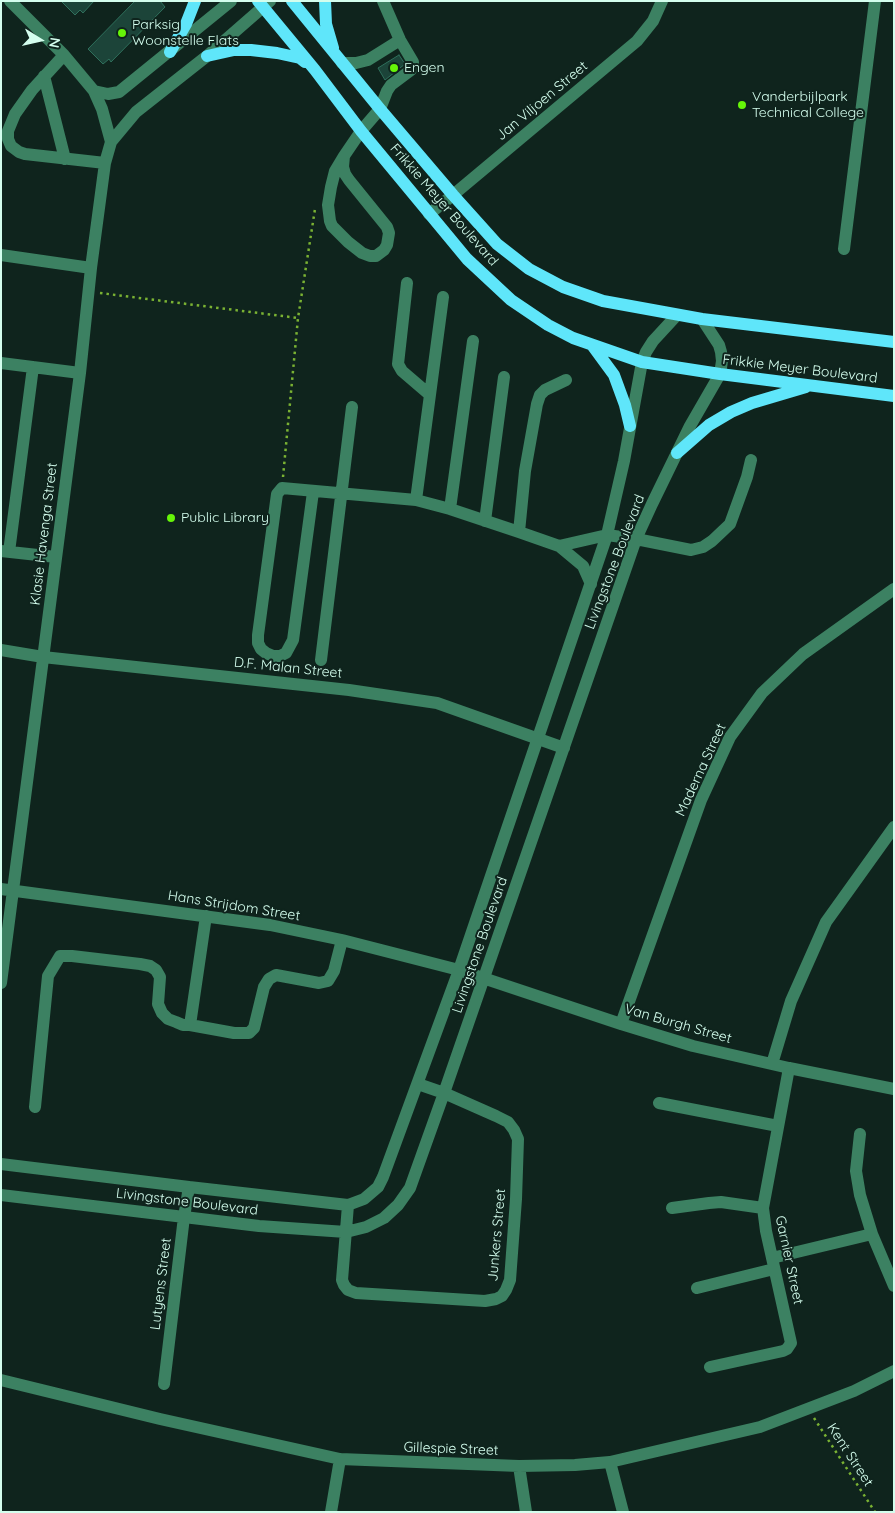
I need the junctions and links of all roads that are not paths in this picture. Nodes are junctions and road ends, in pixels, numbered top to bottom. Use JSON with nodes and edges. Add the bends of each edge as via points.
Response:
{"nodes":[{"id":1,"x":10,"y":1,"type":"edge"},
{"id":2,"x":195,"y":1,"type":"edge"},
{"id":3,"x":231,"y":1,"type":"edge"},
{"id":4,"x":292,"y":1,"type":"edge"},
{"id":5,"x":325,"y":1,"type":"edge"},
{"id":6,"x":383,"y":1,"type":"edge"},
{"id":7,"x":662,"y":1,"type":"edge"},
{"id":8,"x":875,"y":1,"type":"edge"},
{"id":9,"x":264,"y":3,"type":"edge"},
{"id":10,"x":400,"y":40,"type":"junction"},
{"id":11,"x":170,"y":52,"type":"junction"},
{"id":12,"x":64,"y":54,"type":"junction"},
{"id":13,"x":207,"y":56,"type":"junction"},
{"id":14,"x":339,"y":59,"type":"junction"},
{"id":15,"x":315,"y":70,"type":"junction"},
{"id":16,"x":44,"y":76,"type":"junction"},
{"id":17,"x":94,"y":90,"type":"junction"},
{"id":18,"x":380,"y":109,"type":"junction"},
{"id":19,"x":361,"y":131,"type":"junction"},
{"id":20,"x":111,"y":142,"type":"junction"},
{"id":21,"x":344,"y":156,"type":"junction"},
{"id":22,"x":65,"y":159,"type":"junction"},
{"id":23,"x":105,"y":163,"type":"junction"},
{"id":24,"x":453,"y":196,"type":"junction"},
{"id":25,"x":429,"y":214,"type":"junction"},
{"id":26,"x":844,"y":249,"type":"dead end"},
{"id":27,"x":1,"y":255,"type":"edge"},
{"id":28,"x":91,"y":268,"type":"junction"},
{"id":29,"x":407,"y":282,"type":"dead end"},
{"id":30,"x":443,"y":297,"type":"dead end"},
{"id":31,"x":676,"y":315,"type":"junction"},
{"id":32,"x":702,"y":319,"type":"junction"},
{"id":33,"x":473,"y":341,"type":"dead end"},
{"id":34,"x":894,"y":342,"type":"edge"},
{"id":35,"x":592,"y":345,"type":"junction"},
{"id":36,"x":642,"y":362,"type":"junction"},
{"id":37,"x":1,"y":363,"type":"edge"},
{"id":38,"x":33,"y":367,"type":"junction"},
{"id":39,"x":80,"y":373,"type":"junction"},
{"id":40,"x":720,"y":374,"type":"junction"},
{"id":41,"x":504,"y":377,"type":"dead end"},
{"id":42,"x":566,"y":380,"type":"dead end"},
{"id":43,"x":811,"y":386,"type":"junction"},
{"id":44,"x":430,"y":395,"type":"junction"},
{"id":45,"x":894,"y":396,"type":"edge"},
{"id":46,"x":352,"y":407,"type":"dead end"},
{"id":47,"x":630,"y":426,"type":"junction"},
{"id":48,"x":677,"y":453,"type":"junction"},
{"id":49,"x":751,"y":460,"type":"dead end"},
{"id":50,"x":313,"y":492,"type":"junction"},
{"id":51,"x":342,"y":494,"type":"junction"},
{"id":52,"x":416,"y":500,"type":"junction"},
{"id":53,"x":450,"y":510,"type":"junction"},
{"id":54,"x":485,"y":521,"type":"junction"},
{"id":55,"x":519,"y":532,"type":"junction"},
{"id":56,"x":607,"y":535,"type":"junction"},
{"id":57,"x":636,"y":539,"type":"junction"},
{"id":58,"x":559,"y":546,"type":"junction"},
{"id":59,"x":5,"y":552,"type":"edge"},
{"id":60,"x":56,"y":558,"type":"junction"},
{"id":61,"x":591,"y":584,"type":"junction"},
{"id":62,"x":894,"y":589,"type":"edge"},
{"id":63,"x":1,"y":650,"type":"edge"},
{"id":64,"x":43,"y":657,"type":"junction"},
{"id":65,"x":321,"y":660,"type":"dead end"},
{"id":66,"x":538,"y":740,"type":"junction"},
{"id":67,"x":564,"y":748,"type":"junction"},
{"id":68,"x":894,"y":827,"type":"edge"},
{"id":69,"x":7,"y":890,"type":"edge"},
{"id":70,"x":206,"y":916,"type":"junction"},
{"id":71,"x":342,"y":940,"type":"junction"},
{"id":72,"x":459,"y":970,"type":"junction"},
{"id":73,"x":484,"y":978,"type":"junction"},
{"id":74,"x":1,"y":983,"type":"edge"},
{"id":75,"x":621,"y":1024,"type":"junction"},
{"id":76,"x":190,"y":1025,"type":"junction"},
{"id":77,"x":772,"y":1064,"type":"junction"},
{"id":78,"x":789,"y":1068,"type":"junction"},
{"id":79,"x":418,"y":1084,"type":"junction"},
{"id":80,"x":894,"y":1089,"type":"edge"},
{"id":81,"x":444,"y":1093,"type":"junction"},
{"id":82,"x":659,"y":1103,"type":"dead end"},
{"id":83,"x":35,"y":1107,"type":"dead end"},
{"id":84,"x":778,"y":1126,"type":"junction"},
{"id":85,"x":860,"y":1134,"type":"dead end"},
{"id":86,"x":1,"y":1164,"type":"edge"},
{"id":87,"x":189,"y":1187,"type":"junction"},
{"id":88,"x":1,"y":1195,"type":"edge"},
{"id":89,"x":348,"y":1204,"type":"junction"},
{"id":90,"x":672,"y":1208,"type":"dead end"},
{"id":91,"x":763,"y":1208,"type":"junction"},
{"id":92,"x":184,"y":1217,"type":"junction"},
{"id":93,"x":346,"y":1232,"type":"junction"},
{"id":94,"x":872,"y":1234,"type":"junction"},
{"id":95,"x":773,"y":1263,"type":"junction"},
{"id":96,"x":894,"y":1286,"type":"edge"},
{"id":97,"x":698,"y":1288,"type":"dead end"},
{"id":98,"x":710,"y":1367,"type":"dead end"},
{"id":99,"x":894,"y":1371,"type":"edge"},
{"id":100,"x":1,"y":1380,"type":"edge"},
{"id":101,"x":164,"y":1384,"type":"dead end"},
{"id":102,"x":340,"y":1459,"type":"junction"},
{"id":103,"x":610,"y":1462,"type":"junction"},
{"id":104,"x":519,"y":1466,"type":"junction"},
{"id":105,"x":332,"y":1512,"type":"edge"},
{"id":106,"x":526,"y":1512,"type":"edge"},
{"id":107,"x":623,"y":1512,"type":"edge"}],
"edges":[{"from":1,"to":12,"type":"street"},
{"from":2,"to":11,"type":"main road"},
{"from":3,"to":11,"type":"street"},
{"from":4,"to":14,"type":"main road","name":"Frikkie Meyer Boulevard"},
{"from":5,"to":14,"type":"main road","via":[[326,24]]},
{"from":6,"to":10,"type":"street"},
{"from":7,"to":24,"type":"street","name":"Jan Viljoen Street","via":[[653,21],[638,41]]},
{"from":8,"to":26,"type":"street"},
{"from":9,"to":13,"type":"street"},
{"from":9,"to":15,"type":"main road","name":"Frikkie Meyer Boulevard"},
{"from":10,"to":14,"type":"street","via":[[368,60],[356,63]]},
{"from":10,"to":18,"type":"street","via":[[413,67],[391,85]]},
{"from":11,"to":17,"type":"street","via":[[119,92],[108,94]]},
{"from":12,"to":16,"type":"street"},
{"from":12,"to":17,"type":"street"},
{"from":13,"to":15,"type":"main road","via":[[234,50],[277,53],[300,58]]},
{"from":13,"to":20,"type":"street","via":[[136,112]]},
{"from":14,"to":18,"type":"main road","name":"Frikkie Meyer Boulevard"},
{"from":15,"to":19,"type":"main road","name":"Frikkie Meyer Boulevard"},
{"from":16,"to":22,"type":"street"},
{"from":16,"to":22,"type":"street","via":[[15,114],[8,140],[19,152]]},
{"from":17,"to":20,"type":"street"},
{"from":18,"to":19,"type":"street"},
{"from":18,"to":24,"type":"main road","name":"Frikkie Meyer Boulevard"},
{"from":19,"to":21,"type":"street"},
{"from":19,"to":25,"type":"main road","name":"Frikkie Meyer Boulevard"},
{"from":20,"to":23,"type":"street","name":"Klasie Havenga Street"},
{"from":21,"to":21,"type":"street","via":[[345,174],[387,227],[388,240],[384,250],[376,256],[362,253],[348,242],[332,226],[328,214],[335,171]]},
{"from":22,"to":23,"type":"street"},
{"from":23,"to":28,"type":"street","name":"Klasie Havenga Street"},
{"from":24,"to":25,"type":"street","name":"Jan Viljoen Street"},
{"from":24,"to":31,"type":"main road","name":"Frikkie Meyer Boulevard","via":[[497,244],[529,269],[563,287],[603,301]]},
{"from":25,"to":35,"type":"main road","name":"Frikkie Meyer Boulevard","via":[[467,259],[511,300],[548,325]]},
{"from":27,"to":28,"type":"street"},
{"from":28,"to":39,"type":"street","name":"Klasie Havenga Street"},
{"from":29,"to":44,"type":"street","via":[[398,364]]},
{"from":30,"to":44,"type":"street"},
{"from":31,"to":32,"type":"main road","name":"Frikkie Meyer Boulevard"},
{"from":31,"to":36,"type":"street","name":"Livingstone Boulevard","via":[[656,337]]},
{"from":32,"to":34,"type":"main road","name":"Frikkie Meyer Boulevard"},
{"from":32,"to":40,"type":"street","name":"Livingstone Boulevard","via":[[722,352]]},
{"from":33,"to":53,"type":"street"},
{"from":35,"to":36,"type":"main road","name":"Frikkie Meyer Boulevard"},
{"from":35,"to":47,"type":"main road","via":[[614,375]]},
{"from":36,"to":40,"type":"main road","name":"Frikkie Meyer Boulevard"},
{"from":36,"to":47,"type":"street","name":"Livingstone Boulevard"},
{"from":37,"to":38,"type":"street"},
{"from":38,"to":39,"type":"street"},
{"from":38,"to":59,"type":"street"},
{"from":39,"to":60,"type":"street","name":"Klasie Havenga Street"},
{"from":40,"to":43,"type":"main road","name":"Frikkie Meyer Boulevard"},
{"from":40,"to":48,"type":"street","name":"Livingstone Boulevard"},
{"from":41,"to":54,"type":"street"},
{"from":42,"to":55,"type":"street","via":[[545,390],[537,404],[525,471]]},
{"from":43,"to":45,"type":"main road","name":"Frikkie Meyer Boulevard"},
{"from":43,"to":48,"type":"main road","via":[[731,412],[709,425]]},
{"from":44,"to":52,"type":"street"},
{"from":46,"to":51,"type":"street"},
{"from":47,"to":56,"type":"street","name":"Livingstone Boulevard"},
{"from":48,"to":57,"type":"street","name":"Livingstone Boulevard"},
{"from":49,"to":57,"type":"street","via":[[730,524],[712,541],[691,550]]},
{"from":50,"to":50,"type":"street","via":[[293,640],[286,653],[273,656],[261,649],[258,635],[277,494],[282,488]]},
{"from":50,"to":51,"type":"street"},
{"from":51,"to":52,"type":"street"},
{"from":51,"to":65,"type":"street"},
{"from":52,"to":53,"type":"street"},
{"from":53,"to":54,"type":"street"},
{"from":54,"to":55,"type":"street"},
{"from":55,"to":58,"type":"street"},
{"from":56,"to":57,"type":"street"},
{"from":56,"to":58,"type":"street"},
{"from":56,"to":61,"type":"street","name":"Livingstone Boulevard"},
{"from":57,"to":67,"type":"street","name":"Livingstone Boulevard"},
{"from":58,"to":61,"type":"street","via":[[583,566]]},
{"from":59,"to":60,"type":"street"},
{"from":60,"to":64,"type":"street","name":"Klasie Havenga Street"},
{"from":61,"to":66,"type":"street","name":"Livingstone Boulevard"},
{"from":62,"to":75,"type":"street","name":"Maderna Street","via":[[803,654],[762,693],[730,737],[701,800]]},
{"from":63,"to":64,"type":"street","name":"D.F. Malan Street"},
{"from":64,"to":66,"type":"street","name":"D.F. Malan Street","via":[[349,690],[437,703]]},
{"from":64,"to":69,"type":"street","name":"Klasie Havenga Street"},
{"from":66,"to":67,"type":"street","name":"D.F. Malan Street"},
{"from":66,"to":72,"type":"street","name":"Livingstone Boulevard"},
{"from":67,"to":73,"type":"street","name":"Livingstone Boulevard"},
{"from":68,"to":77,"type":"street","via":[[826,922],[791,1001]]},
{"from":69,"to":70,"type":"street","name":"Hans Strijdom Street"},
{"from":69,"to":74,"type":"street","name":"Klasie Havenga Street"},
{"from":70,"to":71,"type":"street","name":"Hans Strijdom Street"},
{"from":70,"to":76,"type":"street"},
{"from":71,"to":72,"type":"street","name":"Hans Strijdom Street"},
{"from":71,"to":76,"type":"street","via":[[328,981],[319,983],[276,975],[269,979],[254,1028],[249,1033]]},
{"from":72,"to":73,"type":"street","name":"Van Burgh Street"},
{"from":72,"to":79,"type":"street","name":"Livingstone Boulevard"},
{"from":73,"to":75,"type":"street","name":"Van Burgh Street"},
{"from":73,"to":81,"type":"street","name":"Livingstone Boulevard"},
{"from":75,"to":77,"type":"street","name":"Van Burgh Street","via":[[694,1046]]},
{"from":76,"to":83,"type":"street","via":[[168,1019],[162,1012],[158,1004],[160,977],[150,966],[60,956],[48,976]]},
{"from":77,"to":78,"type":"street","name":"Van Burgh Street"},
{"from":78,"to":80,"type":"street","name":"Van Burgh Street"},
{"from":78,"to":84,"type":"street","name":"Garnier Street"},
{"from":79,"to":81,"type":"street","name":"Junkers Street"},
{"from":79,"to":89,"type":"street","name":"Livingstone Boulevard","via":[[378,1187],[364,1199]]},
{"from":81,"to":93,"type":"street","name":"Livingstone Boulevard","via":[[410,1188],[384,1218],[366,1228]]},
{"from":81,"to":93,"type":"street","name":"Junkers Street","via":[[508,1122],[518,1139],[510,1280],[502,1296],[485,1300],[348,1290],[342,1280]]},
{"from":82,"to":84,"type":"street"},
{"from":84,"to":91,"type":"street","name":"Garnier Street"},
{"from":85,"to":94,"type":"street","via":[[856,1171]]},
{"from":86,"to":87,"type":"street","name":"Livingstone Boulevard"},
{"from":87,"to":89,"type":"street","name":"Livingstone Boulevard"},
{"from":87,"to":92,"type":"street","name":"Lutyens Street"},
{"from":88,"to":92,"type":"street","name":"Livingstone Boulevard"},
{"from":89,"to":93,"type":"street","name":"Junkers Street"},
{"from":90,"to":91,"type":"street","via":[[721,1202]]},
{"from":91,"to":95,"type":"street","name":"Garnier Street"},
{"from":92,"to":93,"type":"street","name":"Livingstone Boulevard"},
{"from":92,"to":101,"type":"street","name":"Lutyens Street"},
{"from":94,"to":95,"type":"street"},
{"from":94,"to":96,"type":"street"},
{"from":95,"to":97,"type":"street"},
{"from":95,"to":98,"type":"street","name":"Garnier Street","via":[[790,1346],[783,1351]]},
{"from":99,"to":103,"type":"street","name":"Gillespie Street","via":[[854,1391],[760,1426]]},
{"from":100,"to":102,"type":"street","name":"Gillespie Street"},
{"from":102,"to":104,"type":"street","name":"Gillespie Street"},
{"from":102,"to":105,"type":"street"},
{"from":103,"to":104,"type":"street","name":"Gillespie Street"},
{"from":103,"to":107,"type":"street"},
{"from":104,"to":106,"type":"street"}]}
